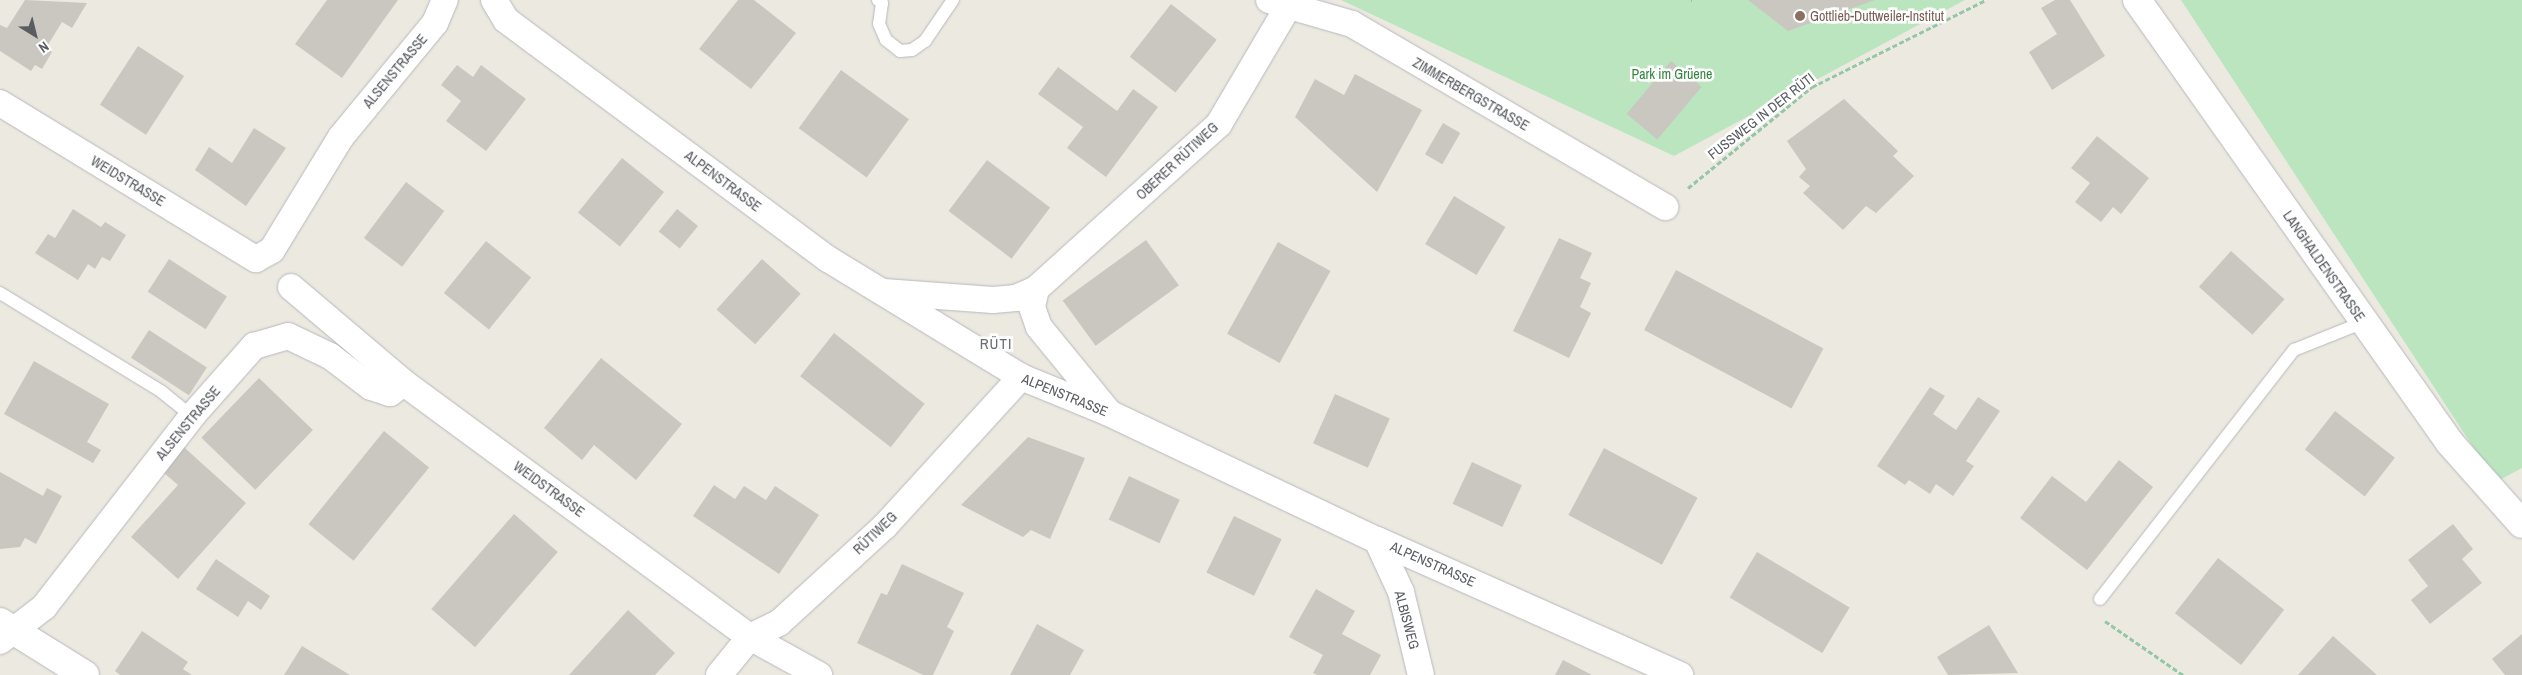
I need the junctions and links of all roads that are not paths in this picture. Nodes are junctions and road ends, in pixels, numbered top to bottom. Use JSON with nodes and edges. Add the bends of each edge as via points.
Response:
{"nodes":[{"id":1,"x":878,"y":0,"type":"edge"},
{"id":2,"x":953,"y":0,"type":"edge"},
{"id":3,"x":2137,"y":0,"type":"edge"},
{"id":4,"x":445,"y":1,"type":"edge"},
{"id":5,"x":1281,"y":2,"type":"edge"},
{"id":6,"x":500,"y":10,"type":"edge"},
{"id":7,"x":0,"y":103,"type":"edge"},
{"id":8,"x":1665,"y":207,"type":"road end"},
{"id":9,"x":256,"y":259,"type":"joint"},
{"id":10,"x":290,"y":287,"type":"dead end"},
{"id":11,"x":1036,"y":290,"type":"junction"},
{"id":12,"x":880,"y":292,"type":"junction"},
{"id":13,"x":0,"y":293,"type":"edge"},
{"id":14,"x":2364,"y":322,"type":"junction"},
{"id":15,"x":1021,"y":377,"type":"junction"},
{"id":16,"x":404,"y":383,"type":"junction"},
{"id":17,"x":1110,"y":413,"type":"junction"},
{"id":18,"x":192,"y":416,"type":"junction"},
{"id":19,"x":2522,"y":524,"type":"edge"},
{"id":20,"x":1377,"y":540,"type":"junction"},
{"id":21,"x":2100,"y":599,"type":"dead end"},
{"id":22,"x":5,"y":631,"type":"edge"},
{"id":23,"x":750,"y":637,"type":"junction"},
{"id":24,"x":85,"y":675,"type":"edge"},
{"id":25,"x":719,"y":675,"type":"edge"},
{"id":26,"x":818,"y":675,"type":"edge"},
{"id":27,"x":1421,"y":675,"type":"edge"},
{"id":28,"x":1680,"y":675,"type":"edge"}],
"edges":[{"from":1,"to":2,"type":"lane","via":[[882,3],[879,24],[886,40],[900,51],[912,50],[925,41]]},
{"from":3,"to":14,"type":"street","name":"LANGHALDENSTRASSE"},
{"from":4,"to":9,"type":"street","name":"ALSENSTRASSE","via":[[435,23],[341,137],[272,250]]},
{"from":5,"to":8,"type":"street","name":"ZIMMERBERGSTRASSE","via":[[1352,24]]},
{"from":5,"to":11,"type":"street","name":"OBERER RÜTIWEG","via":[[1218,124]]},
{"from":6,"to":12,"type":"street","name":"ALPENSTRASSE","via":[[828,259]]},
{"from":7,"to":9,"type":"street","name":"WEIDSTRASSE"},
{"from":10,"to":16,"type":"street","name":"WEIDSTRASSE"},
{"from":11,"to":12,"type":"street","name":"OBERER RÜTIWEG","via":[[1016,298],[993,300]]},
{"from":11,"to":17,"type":"street","via":[[1032,307],[1039,327]]},
{"from":12,"to":15,"type":"street","name":"ALPENSTRASSE"},
{"from":13,"to":18,"type":"lane","via":[[162,392]]},
{"from":14,"to":19,"type":"street","name":"LANGHALDENSTRASSE","via":[[2450,443]]},
{"from":14,"to":21,"type":"lane","via":[[2294,350]]},
{"from":15,"to":17,"type":"street","name":"ALPENSTRASSE"},
{"from":15,"to":23,"type":"street","name":"RÜTIWEG","via":[[885,526],[779,623]]},
{"from":16,"to":18,"type":"street","name":"ALSENSTRASSE","via":[[390,393],[371,387],[330,356],[288,336],[254,346]]},
{"from":16,"to":23,"type":"street","name":"WEIDSTRASSE"},
{"from":17,"to":20,"type":"street","name":"ALPENSTRASSE"},
{"from":18,"to":22,"type":"street","name":"ALSENSTRASSE","via":[[44,607]]},
{"from":20,"to":27,"type":"street","name":"ALBISWEG","via":[[1401,592]]},
{"from":20,"to":28,"type":"street","name":"ALPENSTRASSE"},
{"from":22,"to":24,"type":"street"},
{"from":23,"to":25,"type":"street","name":"RÜTIWEG"},
{"from":23,"to":26,"type":"street","name":"WEIDSTRASSE"}]}
